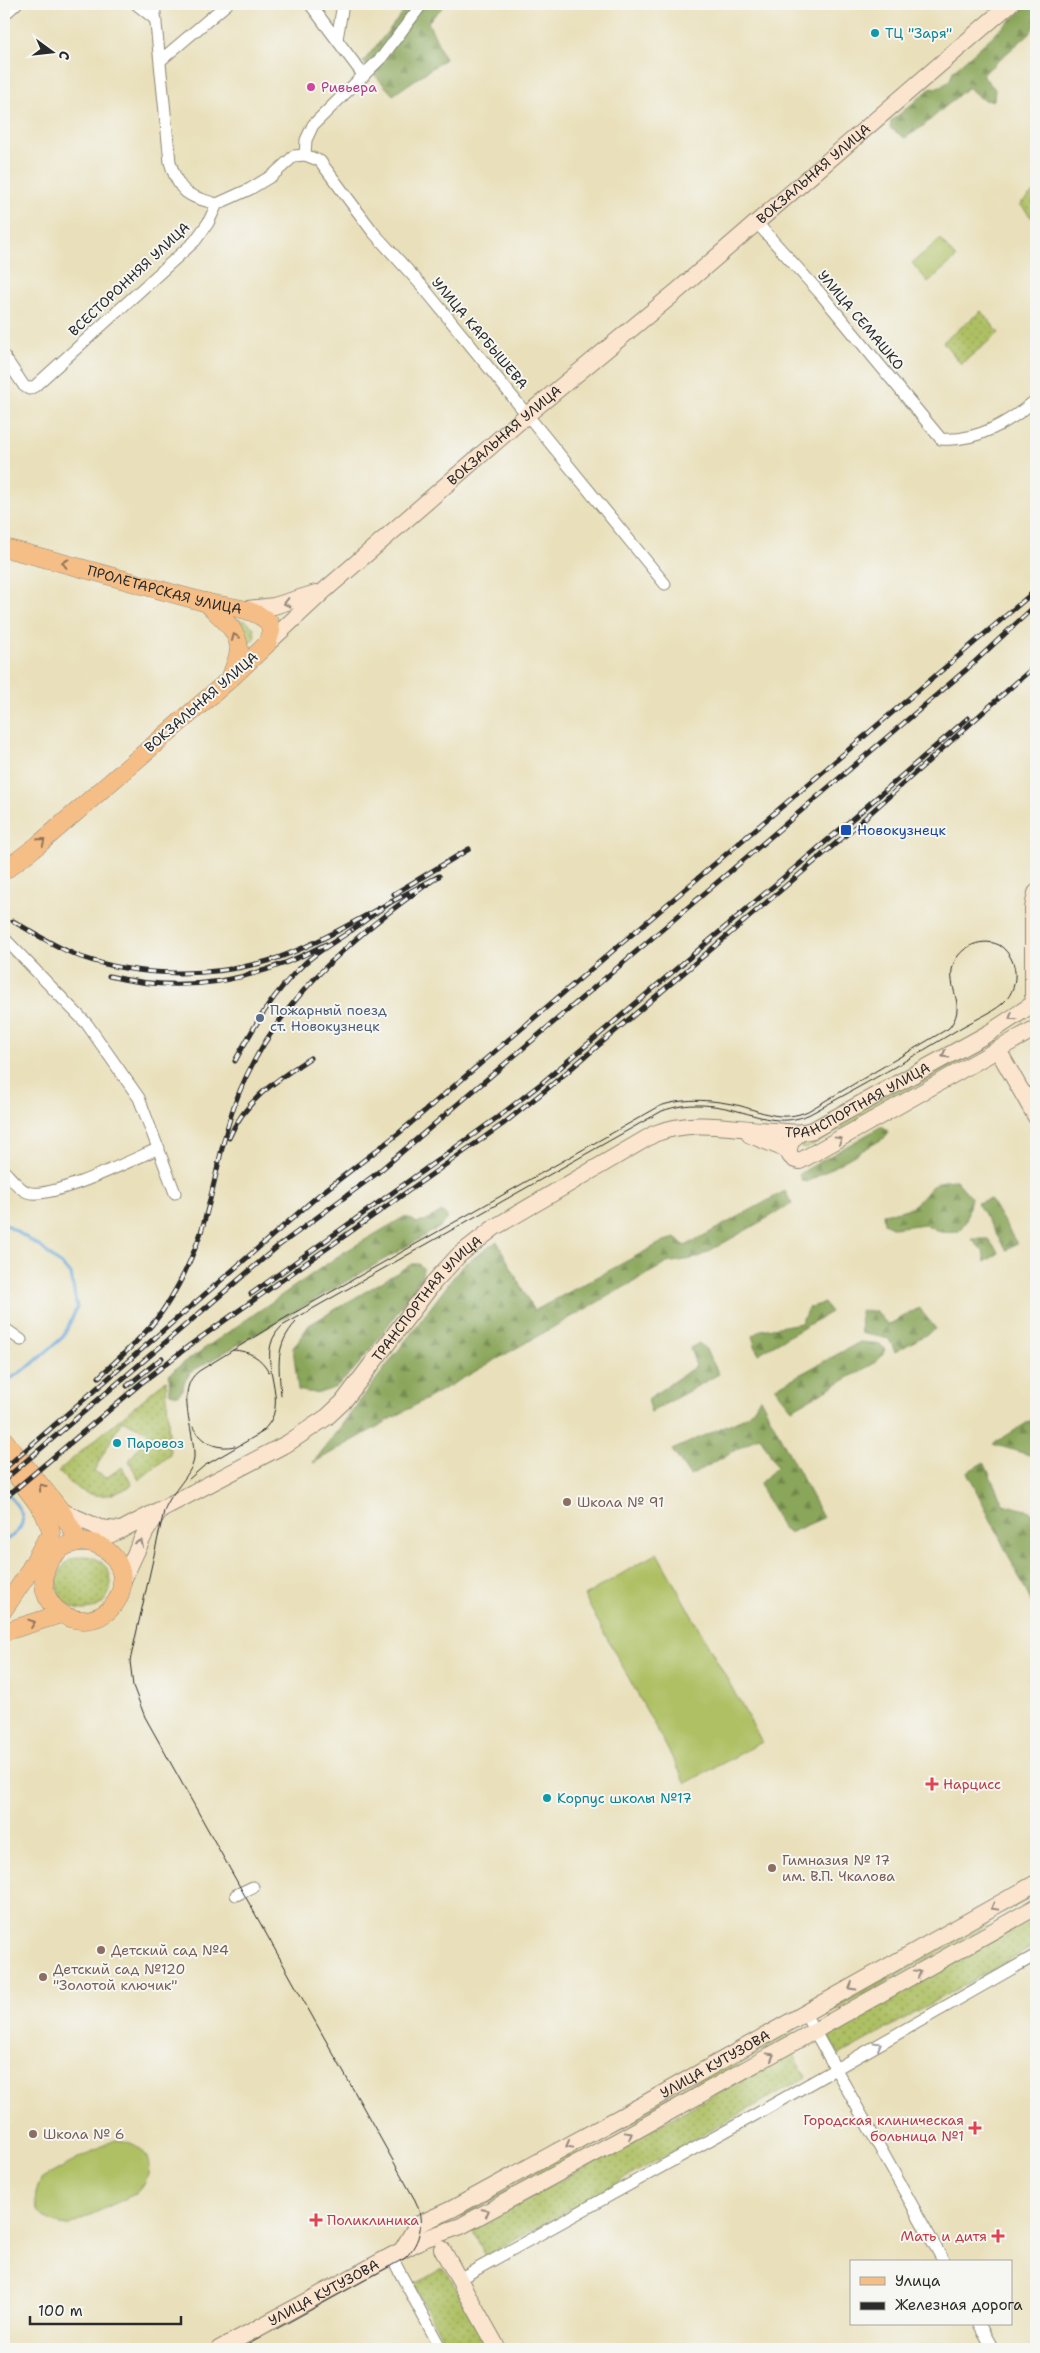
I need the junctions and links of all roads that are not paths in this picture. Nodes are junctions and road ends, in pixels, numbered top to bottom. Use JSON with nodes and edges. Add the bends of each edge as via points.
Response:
{"nodes":[{"id":1,"x":16,"y":4,"type":"edge"},
{"id":2,"x":136,"y":4,"type":"edge"},
{"id":3,"x":154,"y":4,"type":"edge"},
{"id":4,"x":227,"y":4,"type":"edge"},
{"id":5,"x":310,"y":4,"type":"edge"},
{"id":6,"x":343,"y":4,"type":"edge"},
{"id":7,"x":422,"y":4,"type":"edge"},
{"id":8,"x":1010,"y":4,"type":"edge"},
{"id":9,"x":4,"y":15,"type":"edge"},
{"id":10,"x":156,"y":20,"type":"junction"},
{"id":11,"x":337,"y":40,"type":"junction"},
{"id":12,"x":161,"y":60,"type":"junction"},
{"id":13,"x":364,"y":76,"type":"junction"},
{"id":14,"x":305,"y":155,"type":"junction"},
{"id":15,"x":217,"y":204,"type":"junction"},
{"id":16,"x":756,"y":222,"type":"junction"},
{"id":17,"x":4,"y":356,"type":"edge"},
{"id":18,"x":1036,"y":400,"type":"edge"},
{"id":19,"x":528,"y":414,"type":"junction"},
{"id":20,"x":4,"y":548,"type":"edge"},
{"id":21,"x":666,"y":584,"type":"dead end"},
{"id":22,"x":325,"y":590,"type":"junction"},
{"id":23,"x":206,"y":602,"type":"junction"},
{"id":24,"x":248,"y":609,"type":"junction"},
{"id":25,"x":267,"y":644,"type":"junction"},
{"id":26,"x":230,"y":679,"type":"junction"},
{"id":27,"x":4,"y":871,"type":"edge"},
{"id":28,"x":1036,"y":893,"type":"edge"},
{"id":29,"x":4,"y":938,"type":"edge"},
{"id":30,"x":1036,"y":1002,"type":"edge"},
{"id":31,"x":1036,"y":1028,"type":"edge"},
{"id":32,"x":989,"y":1033,"type":"junction"},
{"id":33,"x":998,"y":1050,"type":"junction"},
{"id":34,"x":1036,"y":1117,"type":"edge"},
{"id":35,"x":717,"y":1125,"type":"junction"},
{"id":36,"x":799,"y":1134,"type":"junction"},
{"id":37,"x":159,"y":1148,"type":"junction"},
{"id":38,"x":792,"y":1155,"type":"junction"},
{"id":39,"x":4,"y":1171,"type":"edge"},
{"id":40,"x":175,"y":1192,"type":"dead end"},
{"id":41,"x":4,"y":1328,"type":"edge"},
{"id":42,"x":21,"y":1340,"type":"dead end"},
{"id":43,"x":4,"y":1440,"type":"edge"},
{"id":44,"x":4,"y":1458,"type":"edge"},
{"id":45,"x":160,"y":1509,"type":"junction"},
{"id":46,"x":61,"y":1511,"type":"junction"},
{"id":47,"x":50,"y":1527,"type":"junction"},
{"id":48,"x":120,"y":1530,"type":"junction"},
{"id":49,"x":86,"y":1542,"type":"junction"},
{"id":50,"x":54,"y":1554,"type":"junction"},
{"id":51,"x":44,"y":1574,"type":"junction"},
{"id":52,"x":122,"y":1580,"type":"junction"},
{"id":53,"x":4,"y":1609,"type":"edge"},
{"id":54,"x":4,"y":1614,"type":"edge"},
{"id":55,"x":61,"y":1614,"type":"junction"},
{"id":56,"x":4,"y":1632,"type":"edge"},
{"id":57,"x":1036,"y":1883,"type":"edge"},
{"id":58,"x":253,"y":1887,"type":"dead end"},
{"id":59,"x":236,"y":1895,"type":"dead end"},
{"id":60,"x":1036,"y":1907,"type":"edge"},
{"id":61,"x":1036,"y":1955,"type":"edge"},
{"id":62,"x":805,"y":2014,"type":"junction"},
{"id":63,"x":815,"y":2032,"type":"junction"},
{"id":64,"x":836,"y":2069,"type":"junction"},
{"id":65,"x":442,"y":2249,"type":"dead end"},
{"id":66,"x":396,"y":2253,"type":"junction"},
{"id":67,"x":943,"y":2260,"type":"edge"},
{"id":68,"x":459,"y":2279,"type":"junction"},
{"id":69,"x":980,"y":2326,"type":"edge"},
{"id":70,"x":219,"y":2349,"type":"edge"},
{"id":71,"x":441,"y":2349,"type":"edge"},
{"id":72,"x":498,"y":2349,"type":"edge"},
{"id":73,"x":993,"y":2349,"type":"edge"}],
"edges":[{"from":1,"to":9,"type":"street"},
{"from":2,"to":10,"type":"street"},
{"from":3,"to":10,"type":"street"},
{"from":4,"to":12,"type":"street"},
{"from":5,"to":11,"type":"street"},
{"from":6,"to":11,"type":"street"},
{"from":7,"to":13,"type":"street"},
{"from":8,"to":16,"type":"main road","name":"ВОКЗАЛЬНАЯ УЛИЦА"},
{"from":10,"to":12,"type":"street"},
{"from":11,"to":13,"type":"street"},
{"from":12,"to":15,"type":"street","via":[[170,162],[175,177],[181,189],[192,197]]},
{"from":13,"to":14,"type":"street","via":[[314,126],[306,140]]},
{"from":14,"to":15,"type":"street","via":[[294,156],[250,189]]},
{"from":14,"to":19,"type":"street","name":"УЛИЦА КАРБЫШЕВА","via":[[320,161],[373,232]]},
{"from":15,"to":17,"type":"street","name":"ВСЕСТОРОННЯЯ УЛИЦА","via":[[195,241],[35,386],[24,386]]},
{"from":16,"to":18,"type":"street","name":"УЛИЦА СЕМАШКО","via":[[820,293],[941,439],[980,434],[1011,421]]},
{"from":16,"to":19,"type":"main road","name":"ВОКЗАЛЬНАЯ УЛИЦА"},
{"from":19,"to":21,"type":"street","name":"УЛИЦА КАРБЫШЕВА"},
{"from":19,"to":22,"type":"main road","name":"ВОКЗАЛЬНАЯ УЛИЦА"},
{"from":23,"to":20,"type":"main road","name":"ПРОЛЕТАРСКАЯ УЛИЦА","one_way":true},
{"from":22,"to":24,"type":"main road","name":"ПРОЛЕТАРСКАЯ УЛИЦА","one_way":true,"via":[[295,601]]},
{"from":22,"to":25,"type":"main road","name":"ВОКЗАЛЬНАЯ УЛИЦА"},
{"from":23,"to":24,"type":"main road","name":"ПРОЛЕТАРСКАЯ УЛИЦА"},
{"from":26,"to":23,"type":"main road","one_way":true,"via":[[239,649],[236,637]]},
{"from":24,"to":25,"type":"main road","via":[[269,622],[271,631]]},
{"from":25,"to":26,"type":"main road","name":"ВОКЗАЛЬНАЯ УЛИЦА"},
{"from":27,"to":26,"type":"main road","name":"ВОКЗАЛЬНАЯ УЛИЦА","one_way":true},
{"from":28,"to":30,"type":"main road","via":[[1033,908],[1033,995]]},
{"from":29,"to":37,"type":"street","via":[[87,1024],[139,1098]]},
{"from":30,"to":32,"type":"main road","name":"ТРАНСПОРТНАЯ УЛИЦА","one_way":true},
{"from":31,"to":33,"type":"main road","name":"ТРАНСПОРТНАЯ УЛИЦА"},
{"from":32,"to":33,"type":"main road","via":[[988,1046]]},
{"from":32,"to":36,"type":"main road","name":"ТРАНСПОРТНАЯ УЛИЦА","one_way":true,"via":[[813,1130]]},
{"from":33,"to":34,"type":"main road"},
{"from":38,"to":33,"type":"main road","name":"ТРАНСПОРТНАЯ УЛИЦА","one_way":true,"via":[[807,1159]]},
{"from":35,"to":36,"type":"main road","name":"ТРАНСПОРТНАЯ УЛИЦА"},
{"from":35,"to":38,"type":"main road","name":"ТРАНСПОРТНАЯ УЛИЦА"},
{"from":35,"to":45,"type":"main road","name":"ТРАНСПОРТНАЯ УЛИЦА","via":[[682,1126],[654,1134],[495,1227],[446,1268],[343,1402],[327,1417],[288,1442]]},
{"from":36,"to":38,"type":"main road","via":[[790,1143]]},
{"from":37,"to":39,"type":"street","via":[[87,1180],[35,1194],[25,1192]]},
{"from":37,"to":40,"type":"street"},
{"from":41,"to":42,"type":"street"},
{"from":46,"to":43,"type":"main road","one_way":true},
{"from":44,"to":47,"type":"main road","via":[[44,1511]]},
{"from":45,"to":48,"type":"main road","name":"ТРАНСПОРТНАЯ УЛИЦА"},
{"from":52,"to":45,"type":"main road","one_way":true},
{"from":46,"to":48,"type":"main road","via":[[100,1528]]},
{"from":46,"to":49,"type":"main road"},
{"from":47,"to":50,"type":"main road"},
{"from":47,"to":53,"type":"main road","via":[[36,1560]]},
{"from":48,"to":49,"type":"main road","name":"ТРАНСПОРТНАЯ УЛИЦА"},
{"from":49,"to":50,"type":"main road","via":[[70,1543]]},
{"from":49,"to":52,"type":"main road","via":[[104,1547],[114,1556]]},
{"from":50,"to":51,"type":"main road"},
{"from":51,"to":54,"type":"main road"},
{"from":51,"to":55,"type":"main road","via":[[46,1597]]},
{"from":52,"to":55,"type":"main road","via":[[119,1598],[104,1614],[81,1621]]},
{"from":56,"to":55,"type":"main road","one_way":true},
{"from":57,"to":62,"type":"main road","name":"УЛИЦА КУТУЗОВА","one_way":true},
{"from":58,"to":59,"type":"street"},
{"from":63,"to":60,"type":"main road","name":"УЛИЦА КУТУЗОВА","one_way":true},
{"from":64,"to":61,"type":"street","one_way":true},
{"from":62,"to":63,"type":"street"},
{"from":62,"to":66,"type":"main road","name":"УЛИЦА КУТУЗОВА","one_way":true,"via":[[452,2209],[417,2225]]},
{"from":63,"to":64,"type":"street"},
{"from":66,"to":63,"type":"main road","name":"УЛИЦА КУТУЗОВА","one_way":true,"via":[[461,2226]]},
{"from":64,"to":67,"type":"street"},
{"from":64,"to":68,"type":"street"},
{"from":65,"to":68,"type":"main road"},
{"from":66,"to":70,"type":"main road","name":"УЛИЦА КУТУЗОВА"},
{"from":66,"to":71,"type":"street"},
{"from":68,"to":72,"type":"main road"},
{"from":69,"to":73,"type":"street"}]}
